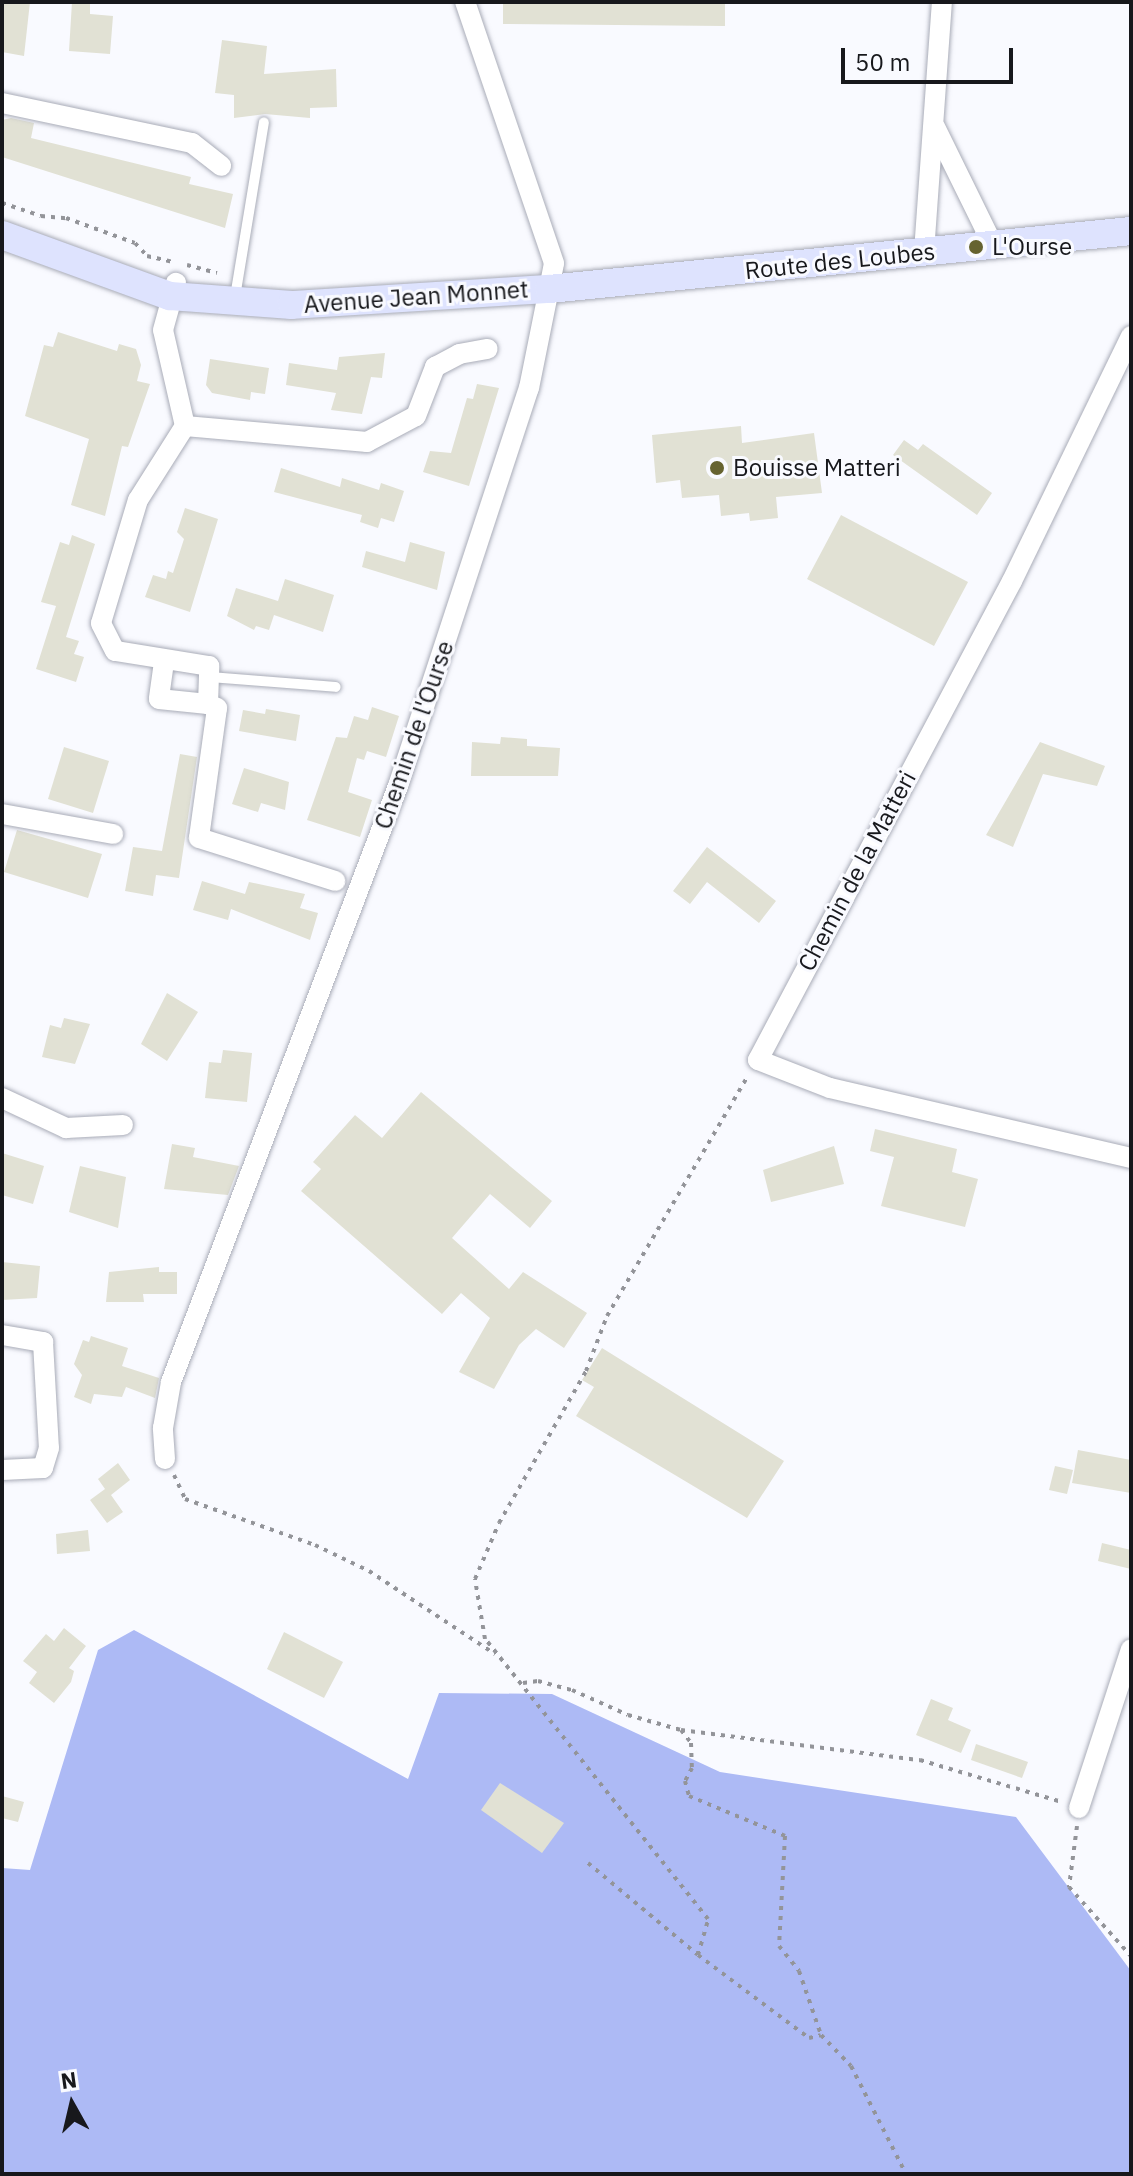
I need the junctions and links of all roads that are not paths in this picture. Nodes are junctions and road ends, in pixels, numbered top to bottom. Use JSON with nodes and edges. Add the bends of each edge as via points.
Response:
{"nodes":[{"id":1,"x":465,"y":2,"type":"edge"},
{"id":2,"x":942,"y":2,"type":"edge"},
{"id":3,"x":2,"y":103,"type":"edge"},
{"id":4,"x":264,"y":122,"type":"dead end"},
{"id":5,"x":934,"y":125,"type":"junction"},
{"id":6,"x":221,"y":166,"type":"dead end"},
{"id":7,"x":2,"y":223,"type":"edge"},
{"id":8,"x":1131,"y":231,"type":"edge"},
{"id":9,"x":2,"y":235,"type":"edge"},
{"id":10,"x":993,"y":245,"type":"junction"},
{"id":11,"x":924,"y":252,"type":"junction"},
{"id":12,"x":236,"y":289,"type":"junction"},
{"id":13,"x":549,"y":289,"type":"junction"},
{"id":14,"x":173,"y":290,"type":"junction"},
{"id":15,"x":1131,"y":336,"type":"edge"},
{"id":16,"x":488,"y":349,"type":"dead end"},
{"id":17,"x":185,"y":426,"type":"junction"},
{"id":18,"x":164,"y":662,"type":"junction"},
{"id":19,"x":210,"y":677,"type":"junction"},
{"id":20,"x":336,"y":687,"type":"dead end"},
{"id":21,"x":208,"y":704,"type":"junction"},
{"id":22,"x":2,"y":814,"type":"edge"},
{"id":23,"x":113,"y":834,"type":"dead end"},
{"id":24,"x":335,"y":881,"type":"dead end"},
{"id":25,"x":2,"y":1098,"type":"edge"},
{"id":26,"x":123,"y":1125,"type":"dead end"},
{"id":27,"x":1131,"y":1158,"type":"edge"},
{"id":28,"x":2,"y":1335,"type":"edge"},
{"id":29,"x":165,"y":1459,"type":"road end"},
{"id":30,"x":2,"y":1470,"type":"edge"},
{"id":31,"x":1131,"y":1649,"type":"edge"},
{"id":32,"x":1079,"y":1808,"type":"road end"}],
"edges":[{"from":1,"to":13,"type":"street","name":"Chemin de l'Ourse","via":[[554,263]]},
{"from":2,"to":5,"type":"street"},
{"from":3,"to":6,"type":"street","via":[[192,143]]},
{"from":4,"to":12,"type":"lane"},
{"from":5,"to":10,"type":"street"},
{"from":5,"to":11,"type":"street"},
{"from":7,"to":14,"type":"main road","name":"Avenue Jean Monnet"},
{"from":8,"to":10,"type":"main road","name":"Route des Loubes"},
{"from":9,"to":14,"type":"main road","name":"Avenue Jean Monnet"},
{"from":10,"to":11,"type":"main road","name":"Route des Loubes"},
{"from":11,"to":13,"type":"main road","name":"Route des Loubes"},
{"from":12,"to":13,"type":"main road","name":"Avenue Jean Monnet","via":[[349,305]]},
{"from":12,"to":14,"type":"main road","name":"Avenue Jean Monnet"},
{"from":13,"to":29,"type":"street","name":"Chemin de l'Ourse","via":[[529,388],[398,786],[171,1382],[163,1428]]},
{"from":14,"to":17,"type":"street","via":[[163,330]]},
{"from":15,"to":27,"type":"street","name":"Chemin de la Matteri","via":[[1012,581],[758,1060],[830,1088]]},
{"from":16,"to":17,"type":"street","via":[[459,354],[435,367],[416,416],[367,442]]},
{"from":17,"to":18,"type":"street","via":[[138,500],[101,623],[115,651]]},
{"from":18,"to":19,"type":"street","via":[[209,666]]},
{"from":18,"to":21,"type":"street","via":[[159,699]]},
{"from":19,"to":20,"type":"lane"},
{"from":19,"to":21,"type":"street"},
{"from":21,"to":24,"type":"street","via":[[217,708],[199,838]]},
{"from":22,"to":23,"type":"street"},
{"from":25,"to":26,"type":"street","via":[[66,1128]]},
{"from":28,"to":30,"type":"street","via":[[43,1342],[49,1448],[43,1468]]},
{"from":31,"to":32,"type":"street"}]}
